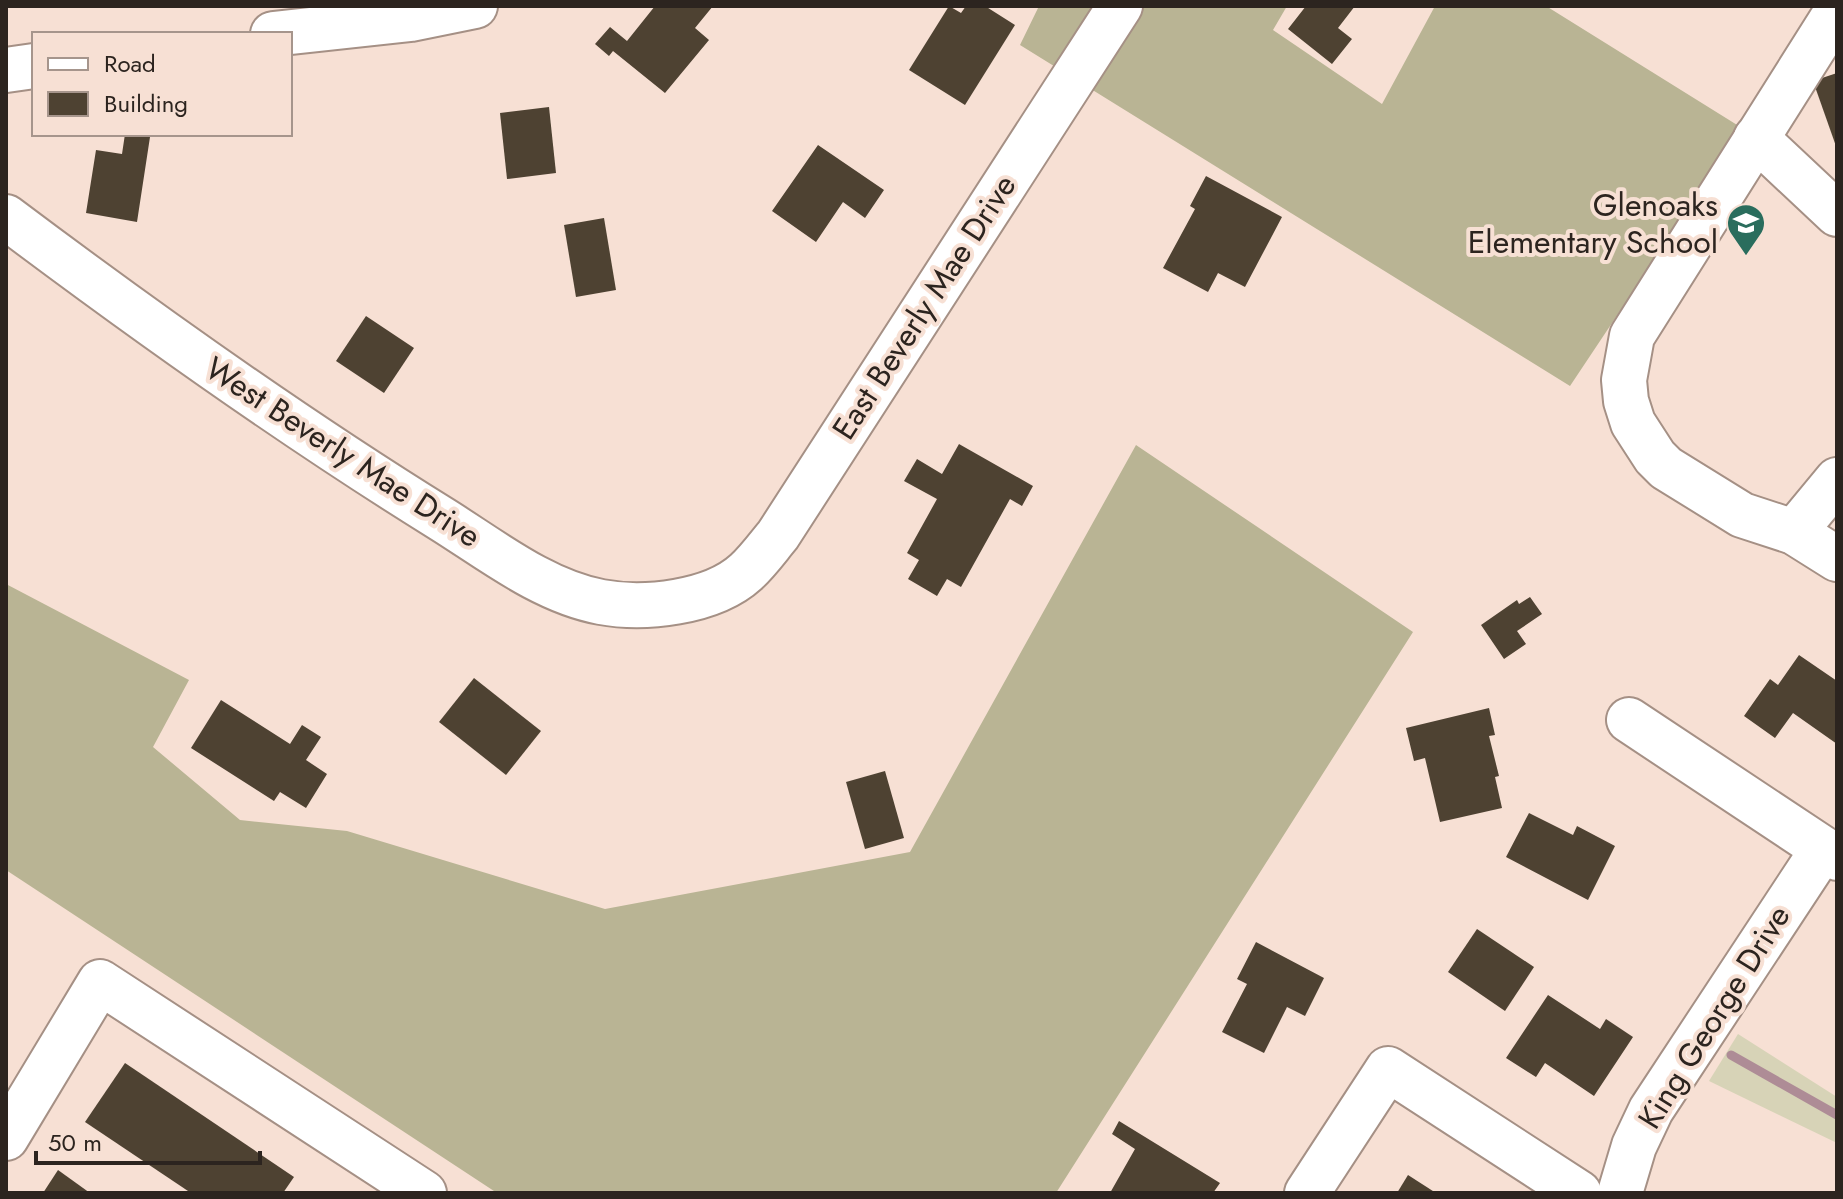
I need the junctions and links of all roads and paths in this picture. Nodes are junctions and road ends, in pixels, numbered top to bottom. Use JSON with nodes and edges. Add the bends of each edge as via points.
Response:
{"nodes":[{"id":1,"x":475,"y":6,"type":"edge"},
{"id":2,"x":1120,"y":6,"type":"edge"},
{"id":3,"x":1837,"y":11,"type":"edge"},
{"id":4,"x":291,"y":32,"type":"edge"},
{"id":5,"x":32,"y":66,"type":"edge"},
{"id":6,"x":6,"y":70,"type":"edge"},
{"id":7,"x":1756,"y":138,"type":"junction"},
{"id":8,"x":1837,"y":214,"type":"edge"},
{"id":9,"x":6,"y":217,"type":"edge"},
{"id":10,"x":1837,"y":480,"type":"edge"},
{"id":11,"x":1794,"y":532,"type":"junction"},
{"id":12,"x":1837,"y":559,"type":"edge"},
{"id":13,"x":710,"y":591,"type":"joint"},
{"id":14,"x":1629,"y":720,"type":"dead end"},
{"id":15,"x":1830,"y":853,"type":"edge"},
{"id":16,"x":6,"y":1138,"type":"edge"},
{"id":17,"x":424,"y":1193,"type":"edge"},
{"id":18,"x":1307,"y":1193,"type":"edge"},
{"id":19,"x":1579,"y":1193,"type":"edge"},
{"id":20,"x":1620,"y":1193,"type":"edge"}],
"edges":[{"from":1,"to":4,"type":"street"},
{"from":2,"to":13,"type":"street","name":"East Beverly Mae Drive","via":[[778,535],[745,573]]},
{"from":3,"to":7,"type":"street"},
{"from":5,"to":6,"type":"street"},
{"from":7,"to":8,"type":"street"},
{"from":7,"to":11,"type":"street","via":[[1632,336],[1624,380],[1633,423],[1666,468],[1742,515]]},
{"from":9,"to":13,"type":"street","name":"West Beverly Mae Drive","via":[[337,454],[548,585],[600,602],[639,605]]},
{"from":10,"to":11,"type":"street"},
{"from":11,"to":12,"type":"street"},
{"from":14,"to":15,"type":"street"},
{"from":15,"to":20,"type":"street","name":"King George Drive","via":[[1651,1110]]},
{"from":16,"to":17,"type":"street","via":[[100,982]]},
{"from":18,"to":19,"type":"street","via":[[1388,1069]]}]}
